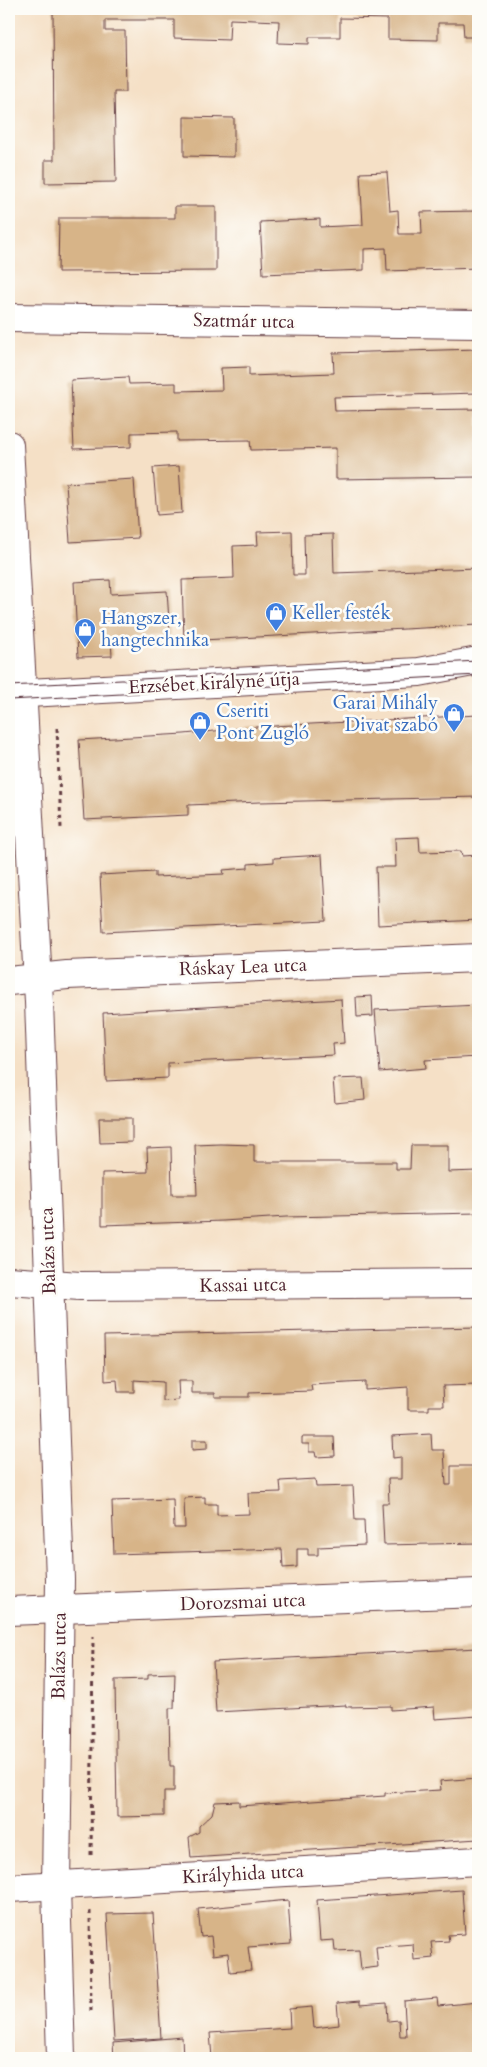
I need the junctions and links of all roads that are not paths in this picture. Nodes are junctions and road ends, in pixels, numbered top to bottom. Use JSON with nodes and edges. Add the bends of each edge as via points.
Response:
{"nodes":[{"id":1,"x":9,"y":318,"type":"edge"},
{"id":2,"x":478,"y":324,"type":"edge"},
{"id":3,"x":9,"y":445,"type":"edge"},
{"id":4,"x":478,"y":661,"type":"edge"},
{"id":5,"x":478,"y":668,"type":"edge"},
{"id":6,"x":419,"y":672,"type":"junction"},
{"id":7,"x":478,"y":680,"type":"edge"},
{"id":8,"x":16,"y":693,"type":"edge"},
{"id":9,"x":478,"y":958,"type":"edge"},
{"id":10,"x":37,"y":978,"type":"junction"},
{"id":11,"x":9,"y":981,"type":"edge"},
{"id":12,"x":9,"y":1281,"type":"edge"},
{"id":13,"x":478,"y":1283,"type":"edge"},
{"id":14,"x":49,"y":1284,"type":"junction"},
{"id":15,"x":478,"y":1593,"type":"edge"},
{"id":16,"x":61,"y":1608,"type":"junction"},
{"id":17,"x":9,"y":1611,"type":"edge"},
{"id":18,"x":478,"y":1861,"type":"edge"},
{"id":19,"x":56,"y":1887,"type":"junction"},
{"id":20,"x":9,"y":1888,"type":"edge"},
{"id":21,"x":61,"y":2058,"type":"edge"}],
"edges":[{"from":1,"to":2,"type":"street","name":"Szatmár utca"},
{"from":3,"to":8,"type":"street","name":"Balázs utca"},
{"from":4,"to":6,"type":"street","name":"Erzsébet királyné útja"},
{"from":5,"to":6,"type":"street"},
{"from":6,"to":7,"type":"street","name":"Erzsébet királyné útja"},
{"from":6,"to":8,"type":"street","name":"Erzsébet királyné útja"},
{"from":8,"to":10,"type":"street","name":"Balázs utca","via":[[28,769]]},
{"from":9,"to":10,"type":"street","name":"Ráskay Lea utca"},
{"from":10,"to":11,"type":"street","name":"Ráskay Lea utca"},
{"from":10,"to":14,"type":"street","name":"Balázs utca"},
{"from":12,"to":14,"type":"street","name":"Kassai utca"},
{"from":13,"to":14,"type":"street","name":"Kassai utca"},
{"from":14,"to":16,"type":"street","name":"Balázs utca"},
{"from":15,"to":16,"type":"street","name":"Dorozsmai utca"},
{"from":16,"to":17,"type":"street","name":"Dorozsmai utca"},
{"from":16,"to":19,"type":"street","name":"Balázs utca"},
{"from":18,"to":19,"type":"street","name":"Királyhida utca"},
{"from":19,"to":20,"type":"street","name":"Királyhida utca"},
{"from":19,"to":21,"type":"street","name":"Balázs utca"}]}
